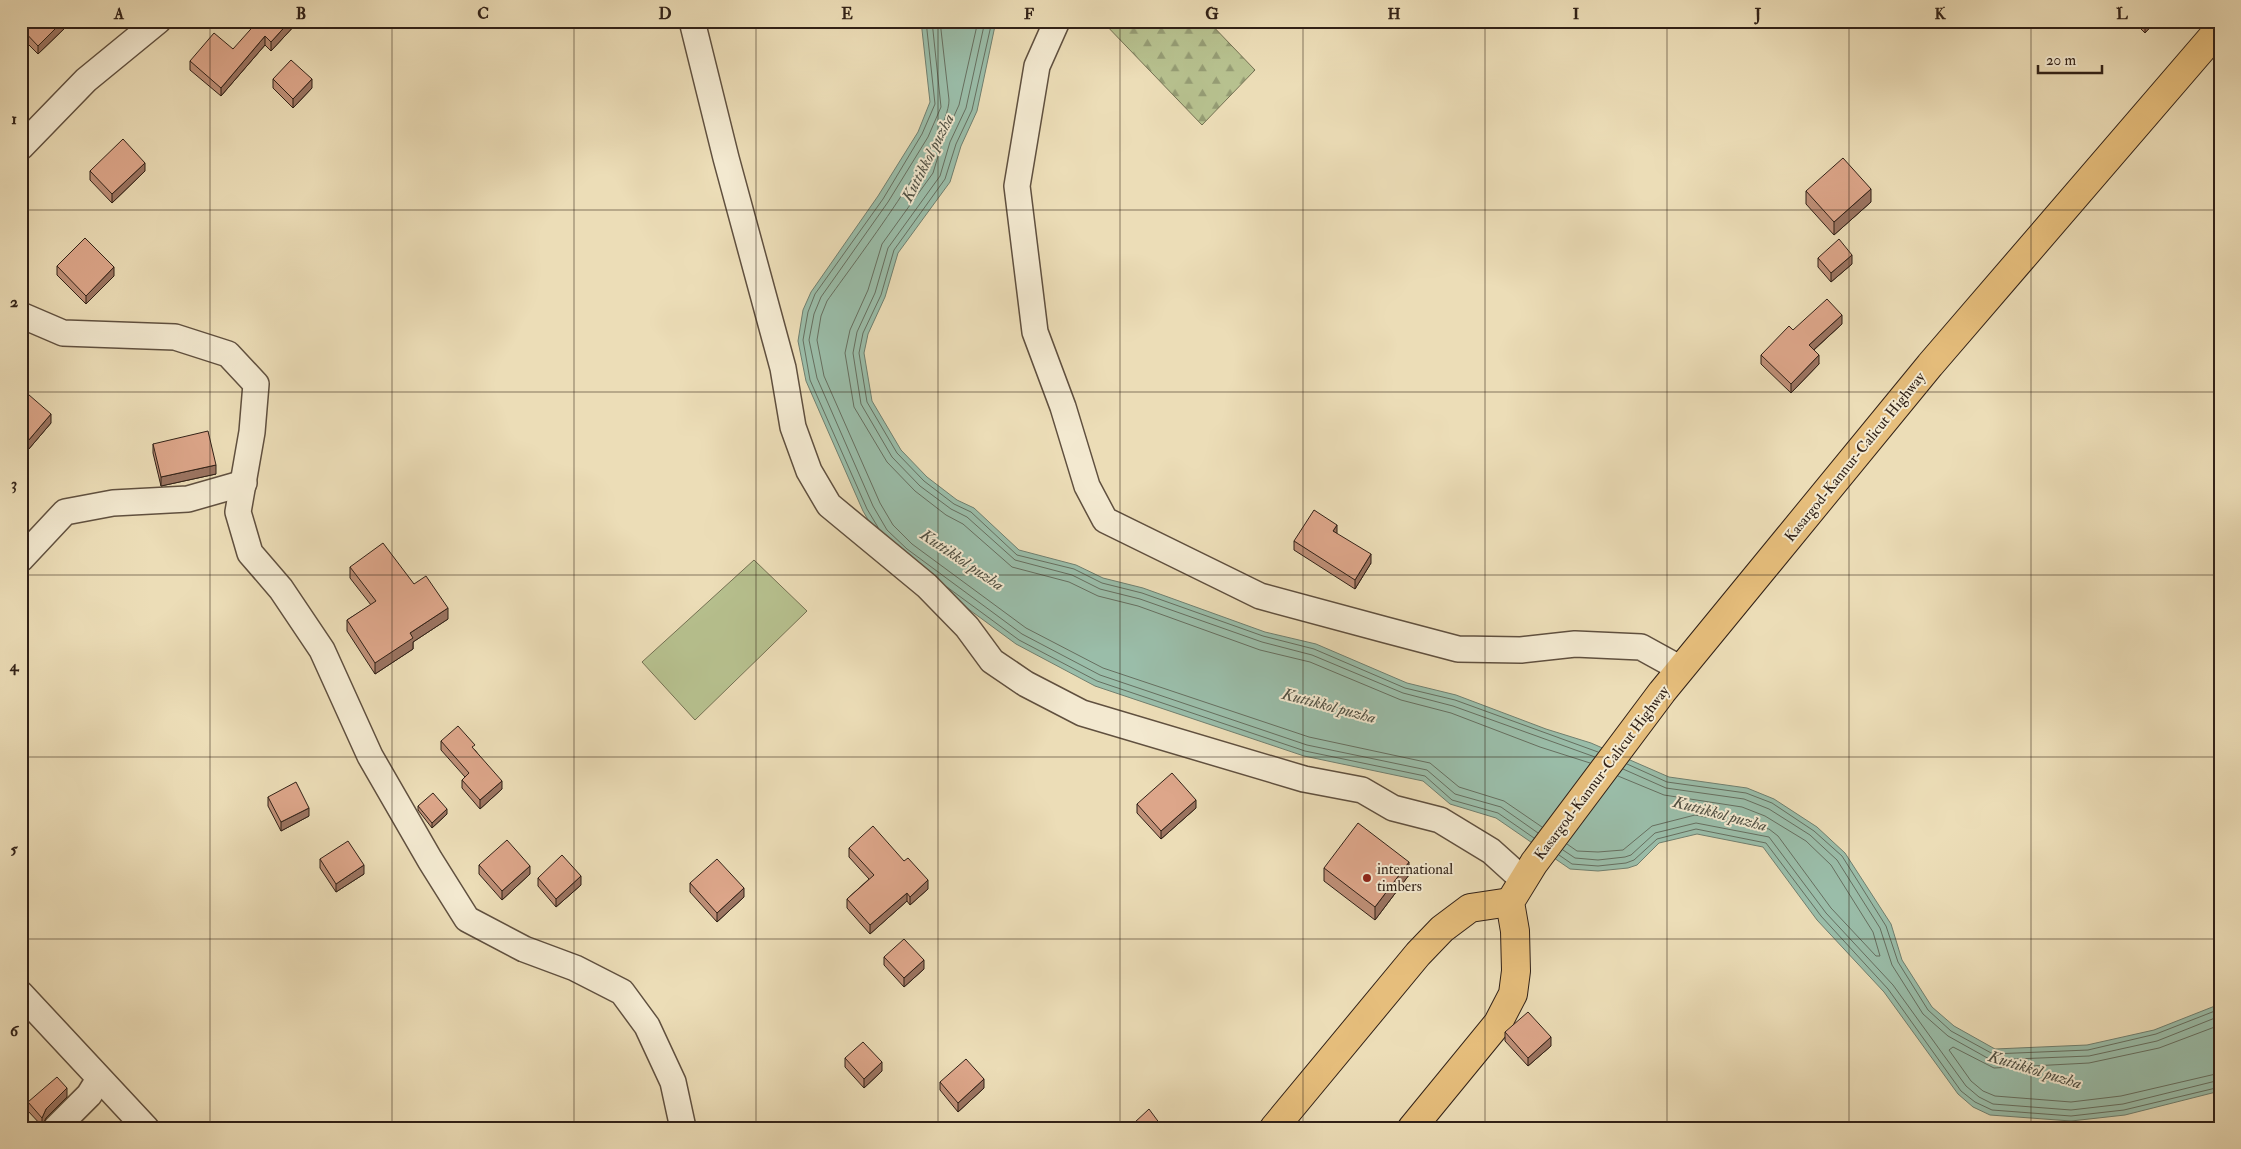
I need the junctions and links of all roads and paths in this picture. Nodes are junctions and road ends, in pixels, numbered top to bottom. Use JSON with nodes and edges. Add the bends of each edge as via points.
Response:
{"nodes":[{"id":1,"x":158,"y":21,"type":"edge"},
{"id":2,"x":692,"y":21,"type":"edge"},
{"id":3,"x":1056,"y":21,"type":"edge"},
{"id":4,"x":2220,"y":28,"type":"edge"},
{"id":5,"x":21,"y":147,"type":"edge"},
{"id":6,"x":21,"y":315,"type":"edge"},
{"id":7,"x":244,"y":483,"type":"junction"},
{"id":8,"x":21,"y":559,"type":"edge"},
{"id":9,"x":1681,"y":669,"type":"junction"},
{"id":10,"x":1522,"y":882,"type":"junction"},
{"id":11,"x":21,"y":994,"type":"edge"},
{"id":12,"x":99,"y":1079,"type":"junction"},
{"id":13,"x":56,"y":1128,"type":"edge"},
{"id":14,"x":146,"y":1128,"type":"edge"},
{"id":15,"x":683,"y":1128,"type":"edge"},
{"id":16,"x":1274,"y":1128,"type":"edge"},
{"id":17,"x":1412,"y":1128,"type":"edge"}],
"edges":[{"from":1,"to":5,"type":"street","via":[[86,80]]},
{"from":2,"to":10,"type":"street","via":[[783,368],[793,427],[809,471],[829,505],[927,586],[966,627],[992,661],[1026,684],[1082,713],[1304,779],[1362,790],[1392,808],[1440,820],[1492,851]]},
{"from":3,"to":9,"type":"street","via":[[1037,66],[1017,186],[1035,332],[1063,407],[1087,486],[1105,520],[1260,596],[1395,633],[1458,649],[1521,650],[1574,644],[1641,647]]},
{"from":4,"to":9,"type":"highway","name":"Kasargod-Kannur-Calicut Highway","via":[[1930,365]]},
{"from":6,"to":7,"type":"street","via":[[63,333],[175,337],[228,354],[256,384]]},
{"from":7,"to":8,"type":"street","via":[[188,499],[113,503],[65,512]]},
{"from":7,"to":15,"type":"street","via":[[238,512],[250,553],[281,589],[322,650],[370,756],[468,919],[524,949],[575,968],[622,992],[647,1026],[669,1074]]},
{"from":9,"to":10,"type":"highway","name":"Kasargod-Kannur-Calicut Highway"},
{"from":10,"to":16,"type":"highway","via":[[1470,908],[1442,929]]},
{"from":10,"to":17,"type":"highway","via":[[1513,994],[1498,1023]]},
{"from":11,"to":12,"type":"street"},
{"from":12,"to":13,"type":"street","via":[[89,1095]]},
{"from":12,"to":14,"type":"street"}]}
